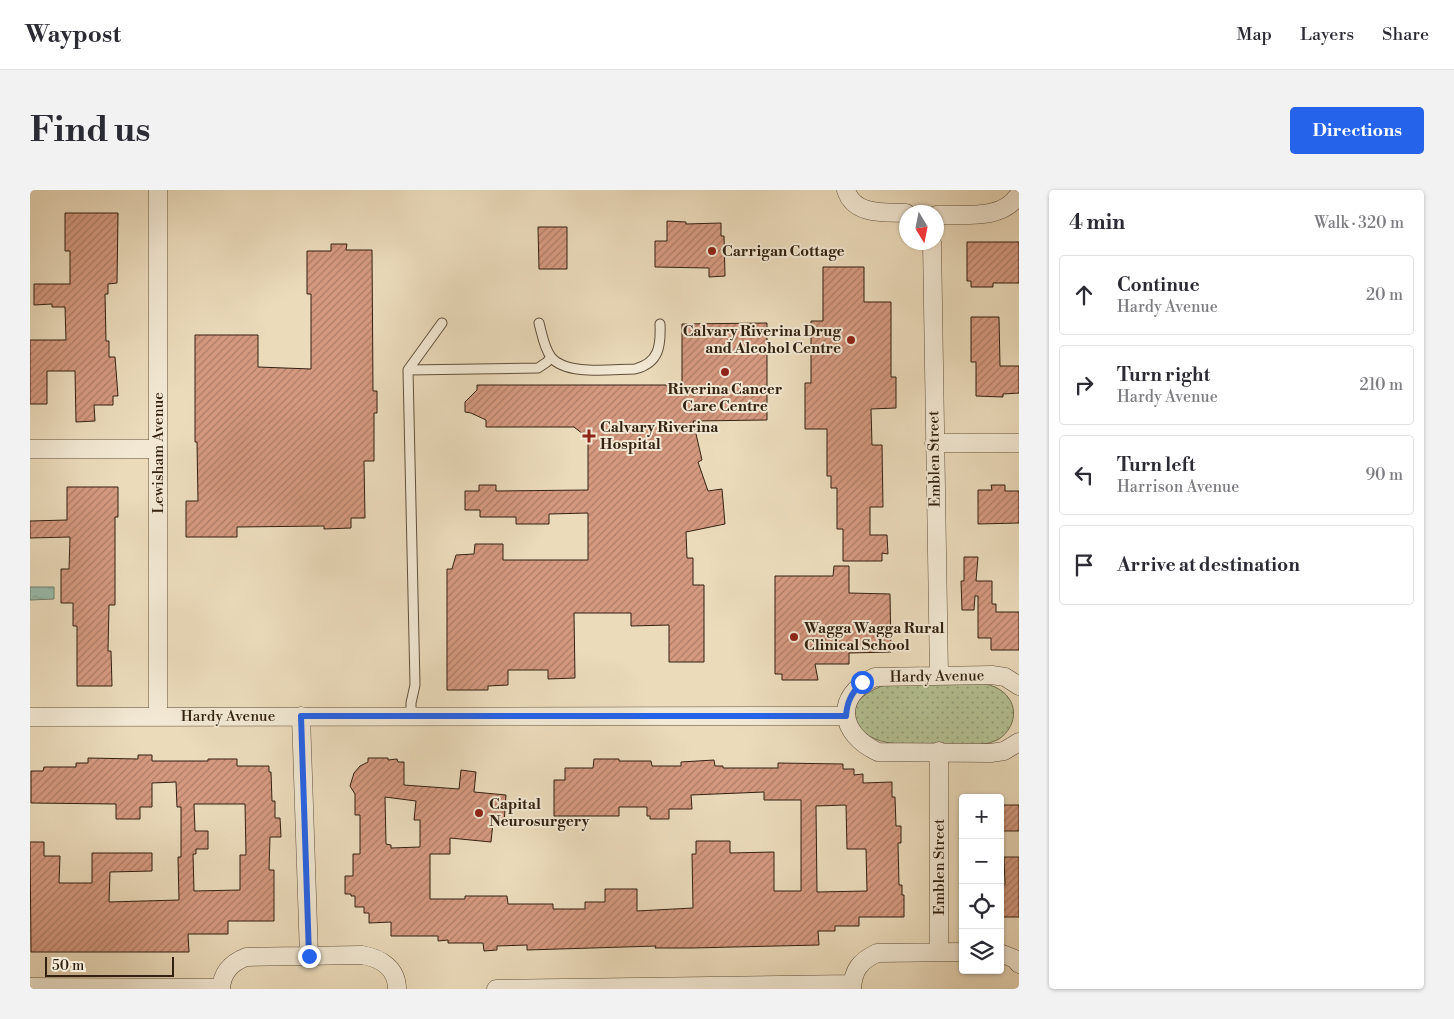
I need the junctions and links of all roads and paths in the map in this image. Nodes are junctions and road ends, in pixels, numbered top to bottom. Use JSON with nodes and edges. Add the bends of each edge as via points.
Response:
{"nodes":[{"id":1,"x":158,"y":190,"type":"edge"},
{"id":2,"x":846,"y":190,"type":"edge"},
{"id":3,"x":1019,"y":194,"type":"edge"},
{"id":4,"x":899,"y":213,"type":"edge"},
{"id":5,"x":944,"y":215,"type":"edge"},
{"id":6,"x":932,"y":250,"type":"edge"},
{"id":7,"x":442,"y":323,"type":"dead end"},
{"id":8,"x":539,"y":323,"type":"dead end"},
{"id":9,"x":660,"y":324,"type":"dead end"},
{"id":10,"x":550,"y":357,"type":"junction"},
{"id":11,"x":408,"y":370,"type":"junction"},
{"id":12,"x":1019,"y":443,"type":"edge"},
{"id":13,"x":934,"y":444,"type":"junction"},
{"id":14,"x":30,"y":449,"type":"edge"},
{"id":15,"x":158,"y":449,"type":"junction"},
{"id":16,"x":939,"y":676,"type":"junction"},
{"id":17,"x":1019,"y":686,"type":"edge"},
{"id":18,"x":30,"y":716,"type":"edge"},
{"id":19,"x":158,"y":716,"type":"junction"},
{"id":20,"x":301,"y":716,"type":"junction"},
{"id":21,"x":410,"y":716,"type":"junction"},
{"id":22,"x":846,"y":716,"type":"junction"},
{"id":23,"x":1019,"y":742,"type":"edge"},
{"id":24,"x":939,"y":751,"type":"junction"},
{"id":25,"x":939,"y":952,"type":"junction"},
{"id":26,"x":959,"y":952,"type":"edge"},
{"id":27,"x":1004,"y":955,"type":"edge"},
{"id":28,"x":309,"y":956,"type":"junction"},
{"id":29,"x":1019,"y":964,"type":"edge"},
{"id":30,"x":30,"y":986,"type":"edge"},
{"id":31,"x":852,"y":986,"type":"edge"},
{"id":32,"x":221,"y":988,"type":"edge"},
{"id":33,"x":397,"y":989,"type":"edge"},
{"id":34,"x":496,"y":989,"type":"edge"}],
"edges":[{"from":1,"to":15,"type":"street","name":"Lewisham Avenue"},
{"from":2,"to":4,"type":"street","via":[[855,204],[866,211]]},
{"from":3,"to":5,"type":"street","via":[[1009,206],[998,212]]},
{"from":6,"to":13,"type":"street","name":"Emblen Street"},
{"from":7,"to":11,"type":"lane"},
{"from":8,"to":10,"type":"lane"},
{"from":9,"to":10,"type":"lane","via":[[659,347],[644,367],[572,369]]},
{"from":10,"to":11,"type":"lane","via":[[538,368]]},
{"from":11,"to":21,"type":"lane","via":[[415,685]]},
{"from":12,"to":13,"type":"street"},
{"from":13,"to":16,"type":"street","name":"Emblen Street"},
{"from":14,"to":15,"type":"street"},
{"from":15,"to":19,"type":"street","name":"Lewisham Avenue"},
{"from":16,"to":17,"type":"street","name":"Hardy Avenue","via":[[992,675]]},
{"from":16,"to":22,"type":"street","name":"Hardy Avenue","via":[[875,677],[862,682],[847,704]]},
{"from":18,"to":19,"type":"street","name":"Hardy Avenue"},
{"from":19,"to":20,"type":"street","name":"Hardy Avenue"},
{"from":20,"to":21,"type":"street","name":"Hardy Avenue"},
{"from":20,"to":28,"type":"street"},
{"from":21,"to":22,"type":"street","name":"Hardy Avenue"},
{"from":22,"to":24,"type":"street","via":[[855,737],[878,752]]},
{"from":23,"to":24,"type":"street","via":[[1004,751],[991,753]]},
{"from":24,"to":25,"type":"street","name":"Emblen Street"},
{"from":25,"to":26,"type":"street"},
{"from":25,"to":31,"type":"street","via":[[876,953],[857,966]]},
{"from":27,"to":29,"type":"street"},
{"from":28,"to":32,"type":"street","via":[[246,957],[227,970]]},
{"from":28,"to":33,"type":"street","via":[[374,957],[392,972]]},
{"from":30,"to":32,"type":"street"},
{"from":31,"to":34,"type":"street"}]}
